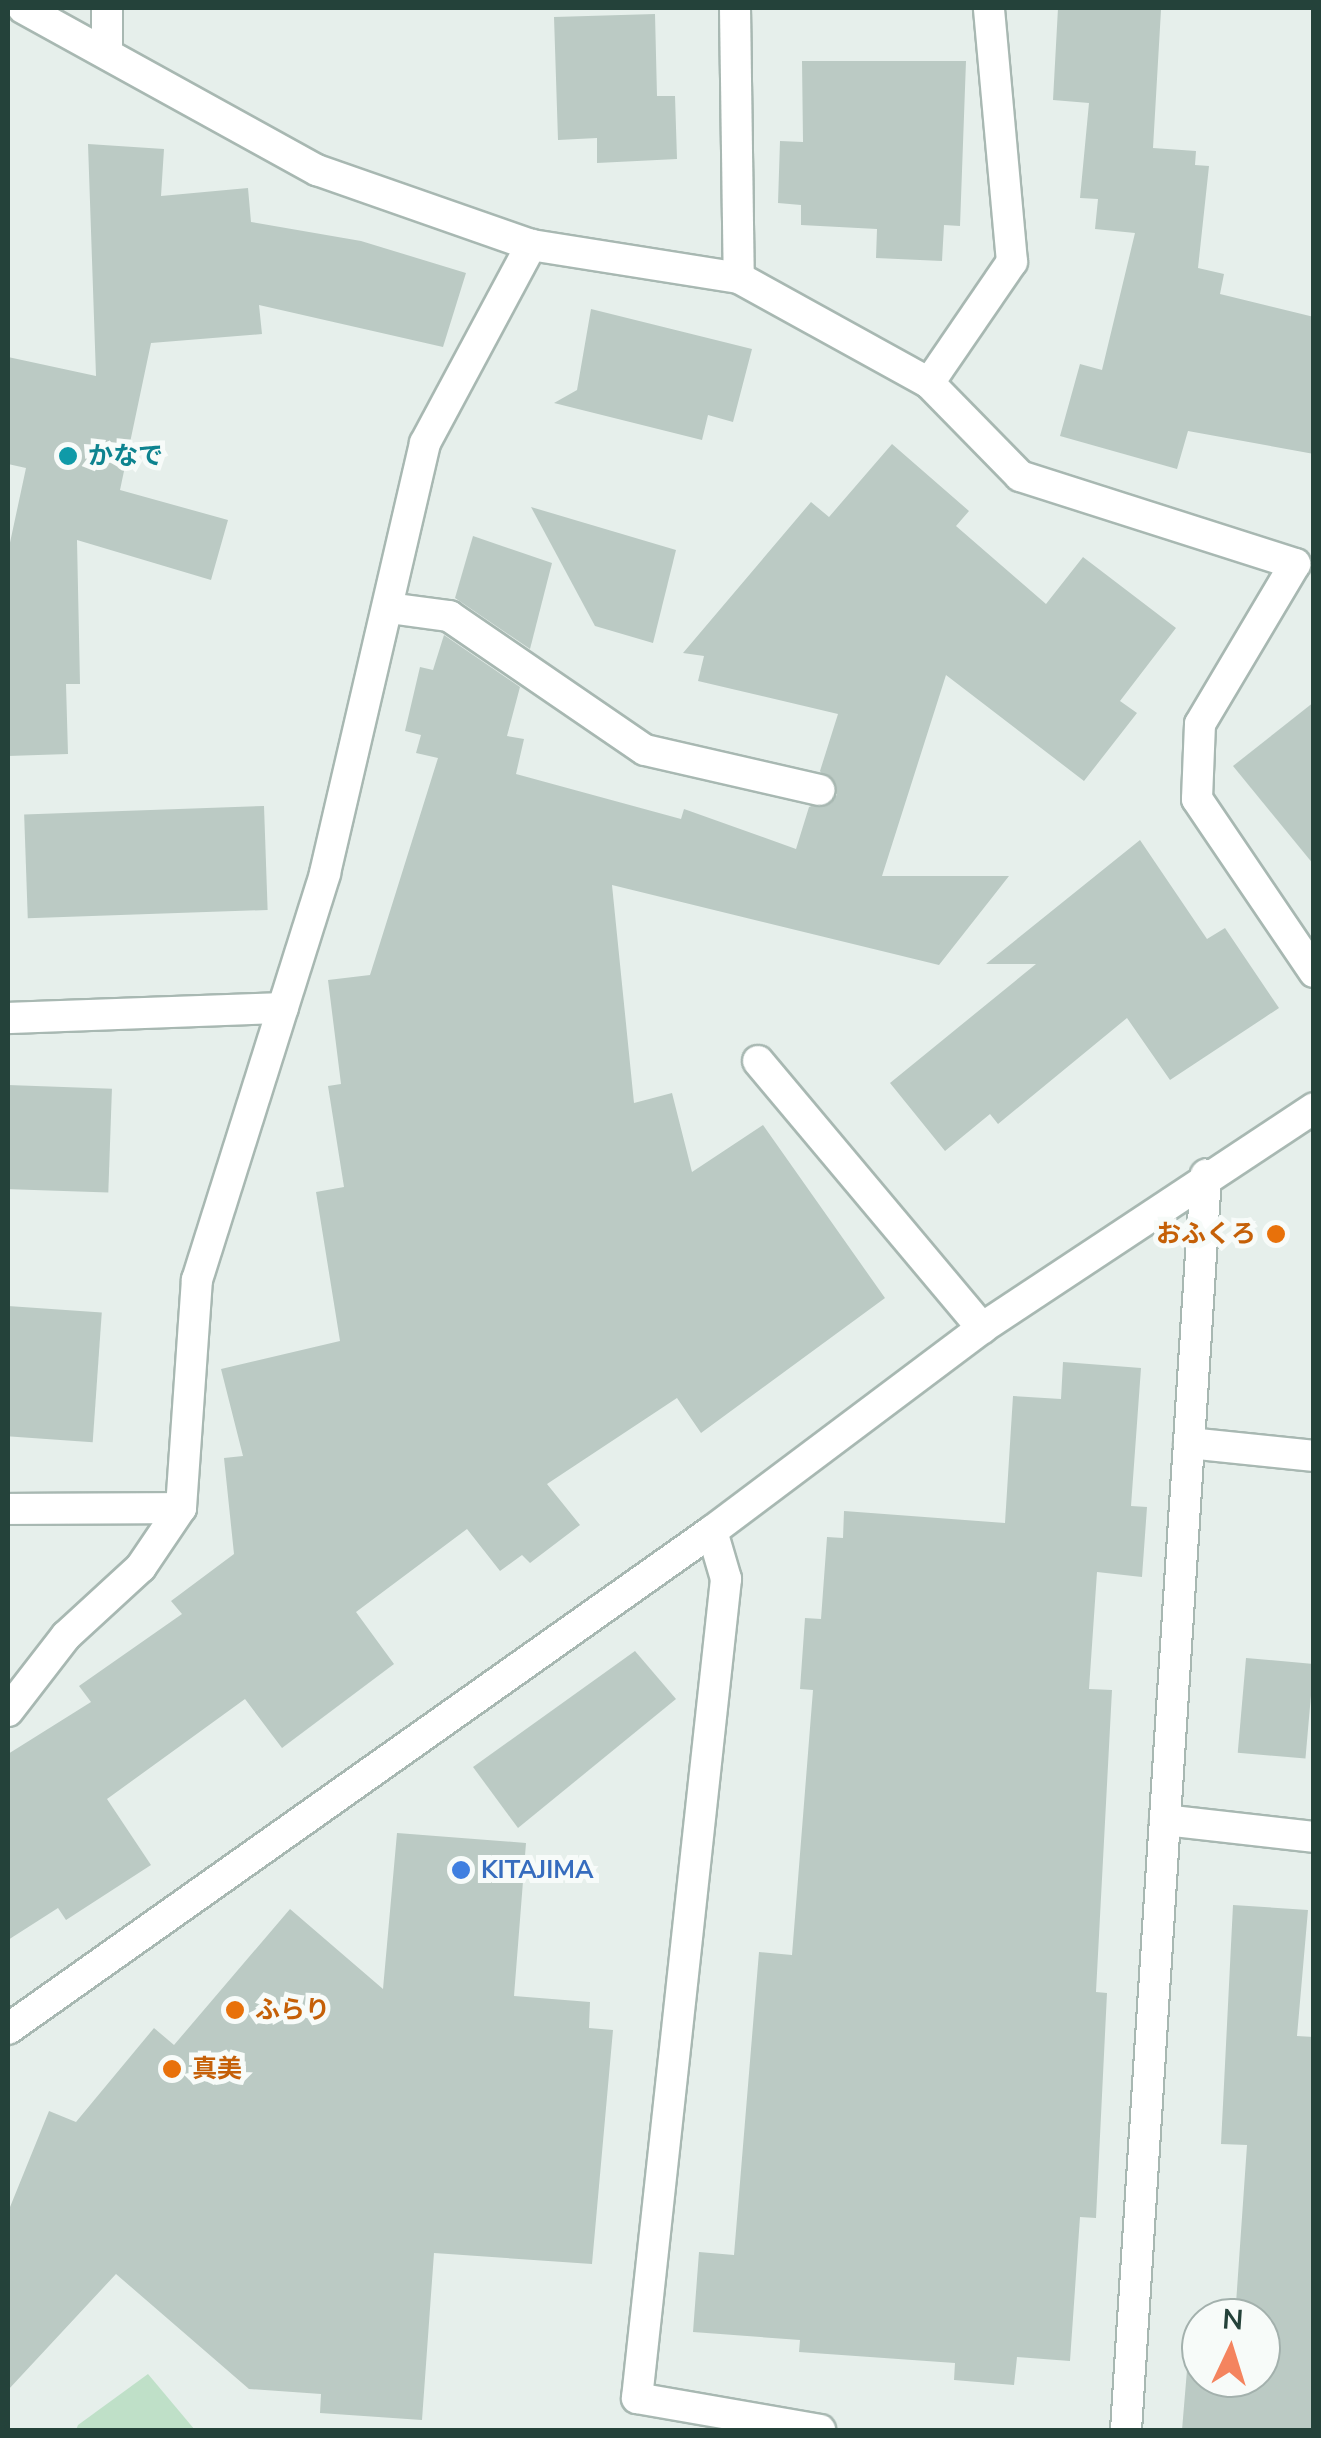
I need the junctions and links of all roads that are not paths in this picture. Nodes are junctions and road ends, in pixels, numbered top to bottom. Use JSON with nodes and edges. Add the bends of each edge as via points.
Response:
{"nodes":[{"id":1,"x":23,"y":8,"type":"edge"},
{"id":2,"x":107,"y":8,"type":"edge"},
{"id":3,"x":735,"y":8,"type":"edge"},
{"id":4,"x":989,"y":8,"type":"edge"},
{"id":5,"x":107,"y":52,"type":"junction"},
{"id":6,"x":531,"y":244,"type":"junction"},
{"id":7,"x":739,"y":278,"type":"junction"},
{"id":8,"x":928,"y":383,"type":"junction"},
{"id":9,"x":1304,"y":566,"type":"edge"},
{"id":10,"x":389,"y":608,"type":"junction"},
{"id":11,"x":819,"y":790,"type":"dead end"},
{"id":12,"x":1314,"y":972,"type":"edge"},
{"id":13,"x":284,"y":1008,"type":"junction"},
{"id":14,"x":8,"y":1018,"type":"edge"},
{"id":15,"x":758,"y":1061,"type":"dead end"},
{"id":16,"x":1314,"y":1108,"type":"edge"},
{"id":17,"x":1206,"y":1175,"type":"junction"},
{"id":18,"x":982,"y":1328,"type":"junction"},
{"id":19,"x":1189,"y":1442,"type":"junction"},
{"id":20,"x":1314,"y":1456,"type":"edge"},
{"id":21,"x":181,"y":1508,"type":"junction"},
{"id":22,"x":8,"y":1510,"type":"edge"},
{"id":23,"x":712,"y":1531,"type":"junction"},
{"id":24,"x":8,"y":1711,"type":"edge"},
{"id":25,"x":1165,"y":1820,"type":"junction"},
{"id":26,"x":1314,"y":1837,"type":"edge"},
{"id":27,"x":8,"y":2029,"type":"edge"},
{"id":28,"x":820,"y":2430,"type":"edge"},
{"id":29,"x":1126,"y":2430,"type":"edge"}],
"edges":[{"from":1,"to":5,"type":"street"},
{"from":2,"to":5,"type":"street"},
{"from":3,"to":7,"type":"street"},
{"from":4,"to":8,"type":"street","via":[[1012,262]]},
{"from":5,"to":6,"type":"street","via":[[317,170]]},
{"from":6,"to":7,"type":"street"},
{"from":6,"to":10,"type":"street","via":[[425,443]]},
{"from":7,"to":8,"type":"street"},
{"from":8,"to":9,"type":"street","via":[[1020,476]]},
{"from":9,"to":12,"type":"street","via":[[1200,724],[1197,799]]},
{"from":10,"to":11,"type":"street","via":[[448,616],[645,750]]},
{"from":10,"to":13,"type":"street"},
{"from":13,"to":14,"type":"street"},
{"from":13,"to":21,"type":"street","via":[[197,1280]]},
{"from":15,"to":18,"type":"street"},
{"from":16,"to":17,"type":"street"},
{"from":17,"to":18,"type":"street"},
{"from":17,"to":19,"type":"street"},
{"from":18,"to":23,"type":"street"},
{"from":19,"to":20,"type":"street"},
{"from":19,"to":25,"type":"street"},
{"from":21,"to":22,"type":"street"},
{"from":21,"to":24,"type":"street","via":[[141,1566],[66,1636]]},
{"from":23,"to":27,"type":"street"},
{"from":23,"to":28,"type":"street","via":[[726,1580],[637,2398]]},
{"from":25,"to":26,"type":"street"},
{"from":25,"to":29,"type":"street"}]}
